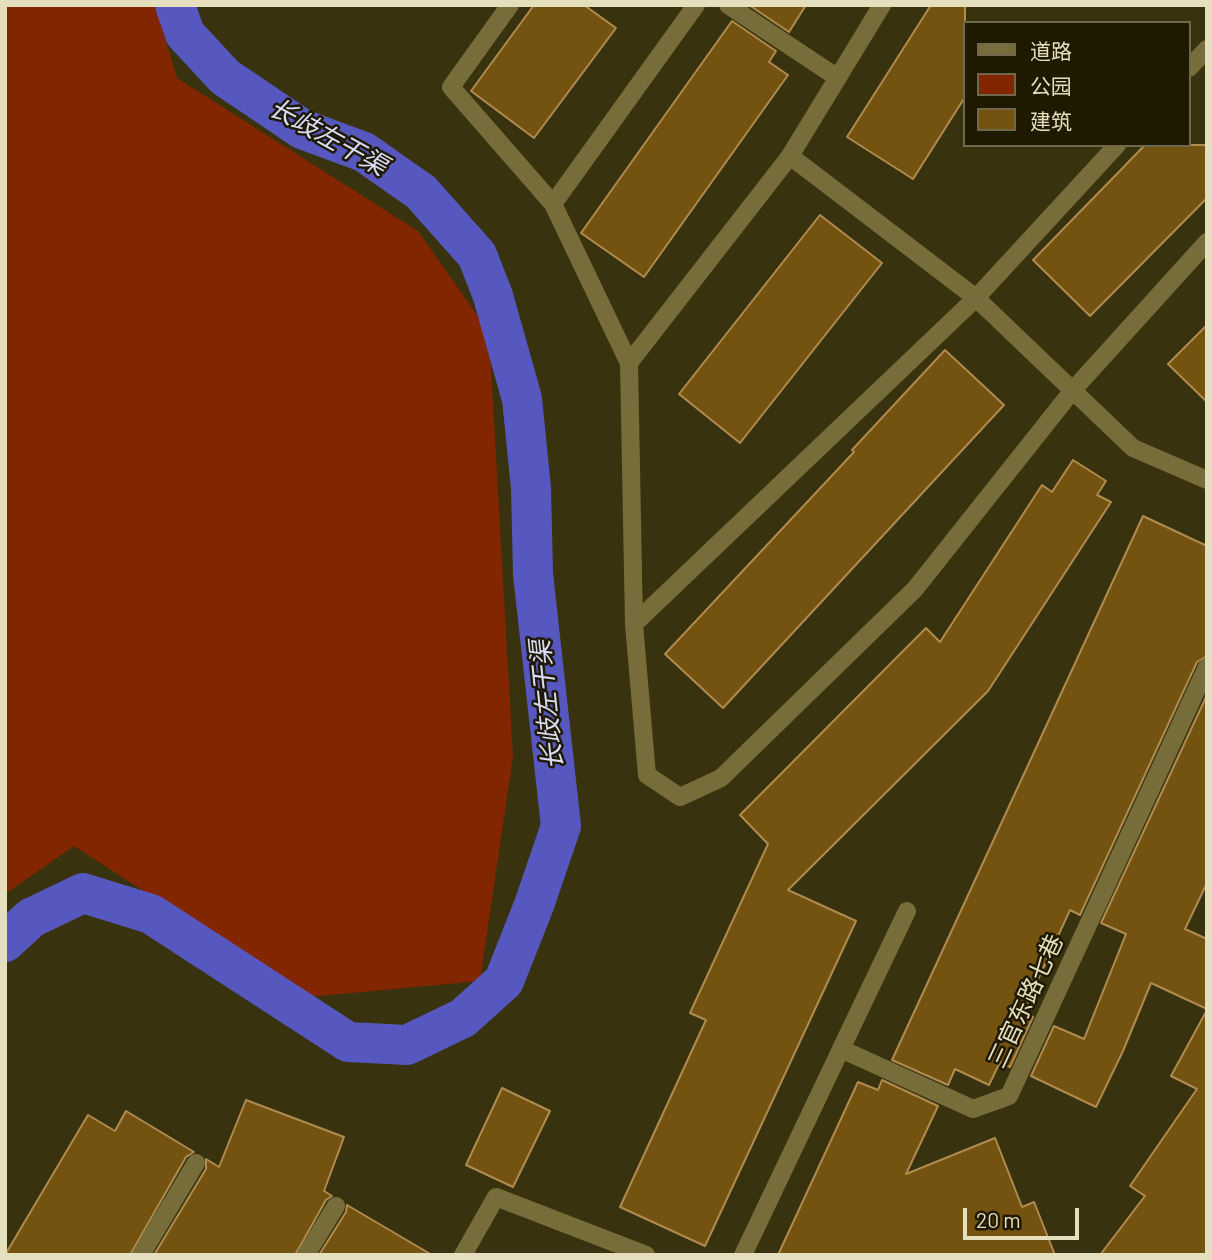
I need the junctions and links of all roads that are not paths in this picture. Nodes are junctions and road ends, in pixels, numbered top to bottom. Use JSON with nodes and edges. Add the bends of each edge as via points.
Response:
{"nodes":[{"id":1,"x":510,"y":5,"type":"edge"},
{"id":2,"x":696,"y":5,"type":"edge"},
{"id":3,"x":728,"y":5,"type":"edge"},
{"id":4,"x":882,"y":5,"type":"edge"},
{"id":5,"x":1207,"y":49,"type":"edge"},
{"id":6,"x":1191,"y":66,"type":"edge"},
{"id":7,"x":838,"y":78,"type":"junction"},
{"id":8,"x":1115,"y":147,"type":"edge"},
{"id":9,"x":790,"y":156,"type":"junction"},
{"id":10,"x":553,"y":204,"type":"junction"},
{"id":11,"x":1207,"y":242,"type":"edge"},
{"id":12,"x":976,"y":298,"type":"junction"},
{"id":13,"x":629,"y":363,"type":"junction"},
{"id":14,"x":1073,"y":390,"type":"junction"},
{"id":15,"x":1207,"y":480,"type":"edge"},
{"id":16,"x":634,"y":624,"type":"junction"},
{"id":17,"x":1207,"y":667,"type":"edge"},
{"id":18,"x":907,"y":911,"type":"dead end"},
{"id":19,"x":841,"y":1049,"type":"junction"},
{"id":20,"x":196,"y":1163,"type":"dead end"},
{"id":21,"x":336,"y":1206,"type":"dead end"},
{"id":22,"x":141,"y":1255,"type":"edge"},
{"id":23,"x":306,"y":1255,"type":"edge"},
{"id":24,"x":463,"y":1255,"type":"edge"},
{"id":25,"x":646,"y":1255,"type":"edge"},
{"id":26,"x":743,"y":1255,"type":"edge"}],
"edges":[{"from":1,"to":10,"type":"street","via":[[451,87]]},
{"from":2,"to":10,"type":"street"},
{"from":3,"to":7,"type":"street"},
{"from":4,"to":7,"type":"street"},
{"from":5,"to":6,"type":"street"},
{"from":7,"to":9,"type":"street"},
{"from":8,"to":12,"type":"street"},
{"from":9,"to":12,"type":"street"},
{"from":9,"to":13,"type":"street"},
{"from":10,"to":13,"type":"street"},
{"from":11,"to":14,"type":"street"},
{"from":12,"to":14,"type":"street"},
{"from":12,"to":16,"type":"street"},
{"from":13,"to":16,"type":"street"},
{"from":14,"to":15,"type":"street","via":[[1133,448]]},
{"from":14,"to":16,"type":"street","via":[[915,589],[721,778],[680,797],[647,775]]},
{"from":17,"to":19,"type":"street","name":"三官东路七巷","via":[[1009,1096],[973,1109]]},
{"from":18,"to":19,"type":"street"},
{"from":19,"to":26,"type":"street"},
{"from":20,"to":22,"type":"street"},
{"from":21,"to":23,"type":"street"},
{"from":24,"to":25,"type":"street","via":[[496,1197]]}]}
